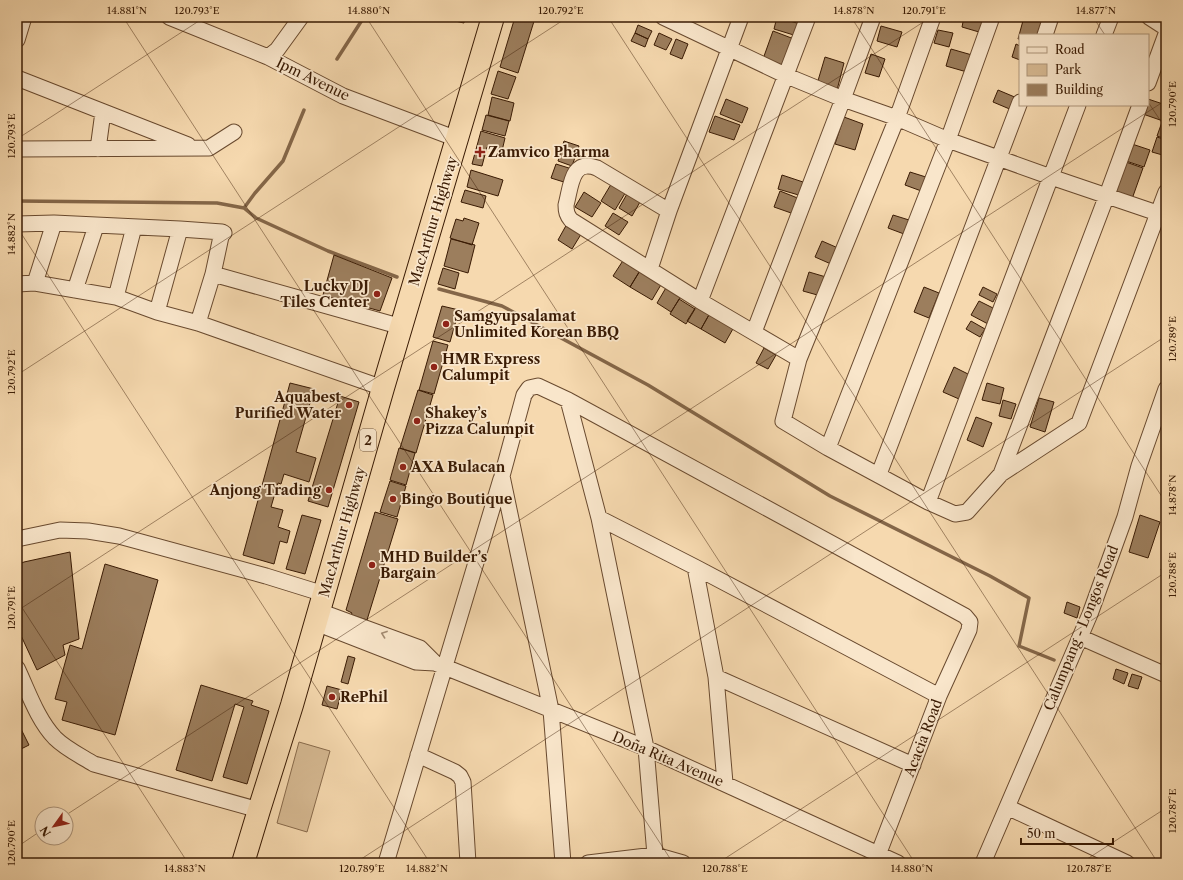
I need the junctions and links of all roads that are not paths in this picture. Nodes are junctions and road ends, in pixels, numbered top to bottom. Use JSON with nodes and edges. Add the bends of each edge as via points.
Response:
{"nodes":[{"id":1,"x":24,"y":17,"type":"edge"},
{"id":2,"x":169,"y":17,"type":"edge"},
{"id":3,"x":301,"y":17,"type":"edge"},
{"id":4,"x":493,"y":17,"type":"edge"},
{"id":5,"x":663,"y":17,"type":"edge"},
{"id":6,"x":741,"y":17,"type":"edge"},
{"id":7,"x":808,"y":17,"type":"edge"},
{"id":8,"x":873,"y":17,"type":"edge"},
{"id":9,"x":933,"y":17,"type":"edge"},
{"id":10,"x":992,"y":17,"type":"edge"},
{"id":11,"x":1051,"y":17,"type":"edge"},
{"id":12,"x":1111,"y":17,"type":"edge"},
{"id":13,"x":1149,"y":17,"type":"edge"},
{"id":14,"x":1166,"y":28,"type":"edge"},
{"id":15,"x":1045,"y":34,"type":"edge"},
{"id":16,"x":1104,"y":34,"type":"edge"},
{"id":17,"x":1166,"y":34,"type":"edge"},
{"id":18,"x":17,"y":40,"type":"edge"},
{"id":19,"x":730,"y":48,"type":"junction"},
{"id":20,"x":268,"y":57,"type":"junction"},
{"id":21,"x":786,"y":76,"type":"junction"},
{"id":22,"x":17,"y":78,"type":"edge"},
{"id":23,"x":1149,"y":80,"type":"edge"},
{"id":24,"x":843,"y":99,"type":"junction"},
{"id":25,"x":1019,"y":105,"type":"edge"},
{"id":26,"x":1078,"y":106,"type":"edge"},
{"id":27,"x":1140,"y":106,"type":"edge"},
{"id":28,"x":103,"y":112,"type":"junction"},
{"id":29,"x":897,"y":118,"type":"junction"},
{"id":30,"x":234,"y":132,"type":"dead end"},
{"id":31,"x":457,"y":139,"type":"junction"},
{"id":32,"x":948,"y":140,"type":"junction"},
{"id":33,"x":196,"y":148,"type":"junction"},
{"id":34,"x":17,"y":149,"type":"edge"},
{"id":35,"x":98,"y":149,"type":"junction"},
{"id":36,"x":1000,"y":158,"type":"junction"},
{"id":37,"x":1051,"y":177,"type":"junction"},
{"id":38,"x":1166,"y":192,"type":"edge"},
{"id":39,"x":1107,"y":195,"type":"junction"},
{"id":40,"x":669,"y":212,"type":"junction"},
{"id":41,"x":1162,"y":215,"type":"edge"},
{"id":42,"x":54,"y":223,"type":"junction"},
{"id":43,"x":17,"y":224,"type":"edge"},
{"id":44,"x":96,"y":226,"type":"junction"},
{"id":45,"x":134,"y":227,"type":"junction"},
{"id":46,"x":180,"y":229,"type":"junction"},
{"id":47,"x":650,"y":268,"type":"junction"},
{"id":48,"x":213,"y":274,"type":"junction"},
{"id":49,"x":35,"y":283,"type":"junction"},
{"id":50,"x":17,"y":284,"type":"edge"},
{"id":51,"x":75,"y":290,"type":"junction"},
{"id":52,"x":116,"y":298,"type":"junction"},
{"id":53,"x":700,"y":301,"type":"junction"},
{"id":54,"x":158,"y":312,"type":"junction"},
{"id":55,"x":198,"y":324,"type":"junction"},
{"id":56,"x":402,"y":327,"type":"junction"},
{"id":57,"x":754,"y":332,"type":"junction"},
{"id":58,"x":800,"y":359,"type":"junction"},
{"id":59,"x":383,"y":388,"type":"junction"},
{"id":60,"x":1166,"y":389,"type":"edge"},
{"id":61,"x":568,"y":400,"type":"junction"},
{"id":62,"x":828,"y":448,"type":"junction"},
{"id":63,"x":879,"y":474,"type":"junction"},
{"id":64,"x":1001,"y":474,"type":"junction"},
{"id":65,"x":502,"y":476,"type":"junction"},
{"id":66,"x":928,"y":502,"type":"junction"},
{"id":67,"x":599,"y":518,"type":"junction"},
{"id":68,"x":17,"y":539,"type":"edge"},
{"id":69,"x":695,"y":567,"type":"junction"},
{"id":70,"x":320,"y":609,"type":"junction"},
{"id":71,"x":1080,"y":637,"type":"junction"},
{"id":72,"x":440,"y":665,"type":"junction"},
{"id":73,"x":17,"y":668,"type":"edge"},
{"id":74,"x":1166,"y":675,"type":"edge"},
{"id":75,"x":716,"y":677,"type":"junction"},
{"id":76,"x":939,"y":696,"type":"junction"},
{"id":77,"x":551,"y":710,"type":"junction"},
{"id":78,"x":646,"y":748,"type":"junction"},
{"id":79,"x":418,"y":755,"type":"junction"},
{"id":80,"x":913,"y":765,"type":"junction"},
{"id":81,"x":725,"y":783,"type":"junction"},
{"id":82,"x":1007,"y":807,"type":"junction"},
{"id":83,"x":259,"y":810,"type":"junction"},
{"id":84,"x":655,"y":855,"type":"junction"},
{"id":85,"x":878,"y":855,"type":"junction"},
{"id":86,"x":1127,"y":862,"type":"edge"},
{"id":87,"x":244,"y":863,"type":"edge"},
{"id":88,"x":386,"y":863,"type":"edge"},
{"id":89,"x":468,"y":863,"type":"edge"},
{"id":90,"x":563,"y":863,"type":"edge"},
{"id":91,"x":588,"y":863,"type":"edge"},
{"id":92,"x":684,"y":863,"type":"edge"},
{"id":93,"x":898,"y":863,"type":"edge"},
{"id":94,"x":983,"y":863,"type":"edge"}],
"edges":[{"from":1,"to":18,"type":"street"},
{"from":2,"to":20,"type":"street","name":"Ipm Avenue"},
{"from":3,"to":20,"type":"street","via":[[277,50]]},
{"from":4,"to":31,"type":"highway","name":"MacArthur Highway","number":"2"},
{"from":5,"to":19,"type":"street"},
{"from":6,"to":19,"type":"street"},
{"from":7,"to":21,"type":"street"},
{"from":8,"to":24,"type":"street"},
{"from":9,"to":29,"type":"street"},
{"from":10,"to":32,"type":"street"},
{"from":11,"to":15,"type":"street"},
{"from":12,"to":16,"type":"street"},
{"from":13,"to":14,"type":"street"},
{"from":17,"to":23,"type":"street"},
{"from":19,"to":21,"type":"street"},
{"from":19,"to":40,"type":"street"},
{"from":20,"to":31,"type":"street","name":"Ipm Avenue","via":[[343,96]]},
{"from":21,"to":24,"type":"street"},
{"from":21,"to":53,"type":"street"},
{"from":22,"to":28,"type":"street"},
{"from":24,"to":29,"type":"street"},
{"from":24,"to":57,"type":"street"},
{"from":25,"to":36,"type":"street"},
{"from":26,"to":37,"type":"street"},
{"from":27,"to":39,"type":"street"},
{"from":28,"to":33,"type":"street"},
{"from":28,"to":35,"type":"street"},
{"from":29,"to":32,"type":"street"},
{"from":29,"to":58,"type":"street"},
{"from":30,"to":33,"type":"street","via":[[209,148]]},
{"from":31,"to":56,"type":"highway","name":"MacArthur Highway","number":"2"},
{"from":32,"to":36,"type":"street"},
{"from":32,"to":62,"type":"street"},
{"from":33,"to":35,"type":"street"},
{"from":34,"to":35,"type":"street"},
{"from":36,"to":37,"type":"street"},
{"from":36,"to":63,"type":"street"},
{"from":37,"to":39,"type":"street"},
{"from":37,"to":66,"type":"street"},
{"from":38,"to":41,"type":"street"},
{"from":39,"to":41,"type":"street"},
{"from":39,"to":64,"type":"street"},
{"from":40,"to":47,"type":"street"},
{"from":40,"to":47,"type":"street","via":[[590,165],[582,165],[574,176],[566,205],[571,220]]},
{"from":41,"to":64,"type":"street","via":[[1079,423]]},
{"from":42,"to":43,"type":"street"},
{"from":42,"to":44,"type":"street"},
{"from":42,"to":49,"type":"street"},
{"from":44,"to":45,"type":"street"},
{"from":44,"to":51,"type":"street"},
{"from":45,"to":46,"type":"street"},
{"from":45,"to":52,"type":"street"},
{"from":46,"to":48,"type":"street","via":[[223,232]]},
{"from":46,"to":54,"type":"street"},
{"from":47,"to":53,"type":"street"},
{"from":48,"to":55,"type":"street"},
{"from":48,"to":56,"type":"street"},
{"from":49,"to":50,"type":"street"},
{"from":49,"to":51,"type":"street"},
{"from":51,"to":52,"type":"street"},
{"from":52,"to":54,"type":"street"},
{"from":53,"to":57,"type":"street"},
{"from":54,"to":55,"type":"street"},
{"from":55,"to":59,"type":"street"},
{"from":56,"to":59,"type":"highway","name":"MacArthur Highway","number":"2"},
{"from":57,"to":58,"type":"street"},
{"from":58,"to":62,"type":"street","via":[[783,421]]},
{"from":59,"to":70,"type":"highway","name":"MacArthur Highway","number":"2"},
{"from":60,"to":71,"type":"street","name":"Calumpang - Longos Road","via":[[1139,466],[1125,517]]},
{"from":61,"to":65,"type":"street","via":[[538,386],[529,388],[524,395]]},
{"from":61,"to":67,"type":"street"},
{"from":61,"to":76,"type":"street","name":"Acacia Road","via":[[965,616],[970,622],[969,630]]},
{"from":62,"to":63,"type":"street"},
{"from":63,"to":66,"type":"street"},
{"from":64,"to":66,"type":"street","via":[[967,512],[955,514]]},
{"from":65,"to":72,"type":"street"},
{"from":65,"to":77,"type":"street"},
{"from":67,"to":69,"type":"street"},
{"from":67,"to":78,"type":"street"},
{"from":68,"to":70,"type":"street","name":"Doña Rita Avenue","via":[[60,530],[119,536],[266,576]]},
{"from":69,"to":75,"type":"street"},
{"from":69,"to":76,"type":"street"},
{"from":70,"to":72,"type":"street","name":"Doña Rita Avenue","via":[[420,648]]},
{"from":70,"to":83,"type":"highway","name":"MacArthur Highway","number":"2"},
{"from":71,"to":74,"type":"street"},
{"from":71,"to":82,"type":"street","name":"Calumpang - Longos Road"},
{"from":72,"to":77,"type":"street","name":"Doña Rita Avenue"},
{"from":72,"to":79,"type":"street"},
{"from":73,"to":83,"type":"street","via":[[43,721],[56,739],[94,764]]},
{"from":75,"to":80,"type":"street"},
{"from":75,"to":81,"type":"street"},
{"from":76,"to":80,"type":"street","name":"Acacia Road"},
{"from":77,"to":78,"type":"street","name":"Doña Rita Avenue"},
{"from":77,"to":90,"type":"street"},
{"from":78,"to":81,"type":"street","name":"Doña Rita Avenue"},
{"from":78,"to":84,"type":"street"},
{"from":79,"to":88,"type":"street"},
{"from":79,"to":89,"type":"street","via":[[455,772],[463,782]]},
{"from":80,"to":85,"type":"street","name":"Acacia Road"},
{"from":81,"to":85,"type":"street","name":"Doña Rita Avenue"},
{"from":82,"to":86,"type":"street"},
{"from":82,"to":94,"type":"street","name":"Calumpang - Longos Road"},
{"from":83,"to":87,"type":"highway","name":"MacArthur Highway","number":"2"},
{"from":84,"to":91,"type":"street"},
{"from":84,"to":92,"type":"street"},
{"from":85,"to":93,"type":"street","name":"Doña Rita Avenue"}]}
